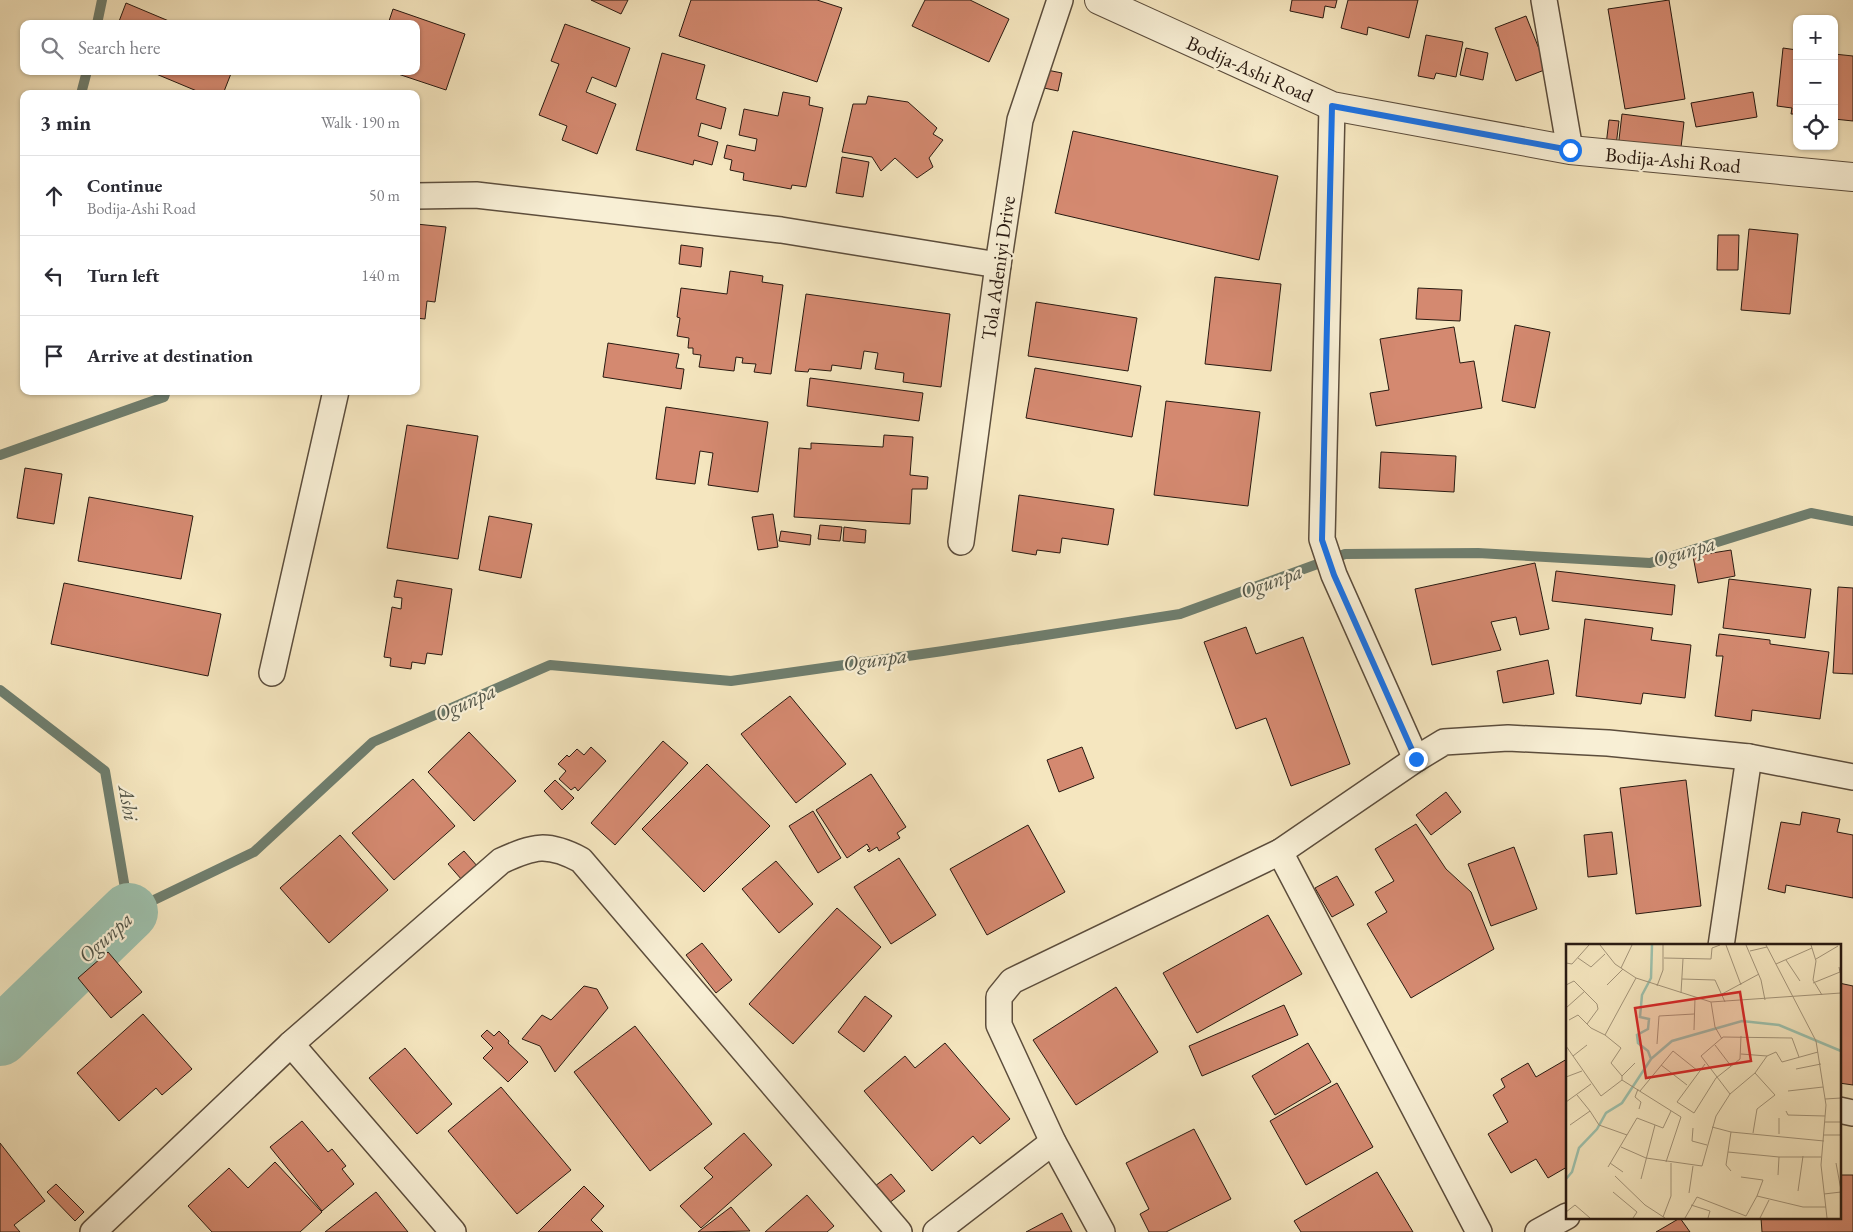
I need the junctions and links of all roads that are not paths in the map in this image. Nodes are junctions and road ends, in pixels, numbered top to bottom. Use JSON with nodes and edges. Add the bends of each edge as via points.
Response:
{"nodes":[{"id":1,"x":1060,"y":0,"type":"edge"},
{"id":2,"x":1099,"y":0,"type":"edge"},
{"id":3,"x":1544,"y":0,"type":"edge"},
{"id":4,"x":1332,"y":106,"type":"junction"},
{"id":5,"x":1570,"y":150,"type":"junction"},
{"id":6,"x":1853,"y":177,"type":"edge"},
{"id":7,"x":420,"y":196,"type":"edge"},
{"id":8,"x":998,"y":265,"type":"junction"},
{"id":9,"x":335,"y":395,"type":"edge"},
{"id":10,"x":961,"y":542,"type":"dead end"},
{"id":11,"x":272,"y":673,"type":"dead end"},
{"id":12,"x":1749,"y":757,"type":"junction"},
{"id":13,"x":1416,"y":759,"type":"junction"},
{"id":14,"x":1853,"y":777,"type":"edge"},
{"id":15,"x":1280,"y":852,"type":"junction"},
{"id":16,"x":1721,"y":944,"type":"edge"},
{"id":17,"x":291,"y":1044,"type":"junction"},
{"id":18,"x":1840,"y":1110,"type":"edge"},
{"id":19,"x":1853,"y":1113,"type":"edge"},
{"id":20,"x":1054,"y":1142,"type":"junction"},
{"id":21,"x":1566,"y":1217,"type":"edge"},
{"id":22,"x":93,"y":1232,"type":"edge"},
{"id":23,"x":453,"y":1232,"type":"edge"},
{"id":24,"x":899,"y":1232,"type":"edge"},
{"id":25,"x":936,"y":1232,"type":"edge"},
{"id":26,"x":1102,"y":1232,"type":"edge"},
{"id":27,"x":1479,"y":1232,"type":"edge"},
{"id":28,"x":1538,"y":1232,"type":"edge"}],
"edges":[{"from":1,"to":8,"type":"street","name":"Tola Adeniyi Drive","via":[[1020,120]]},
{"from":2,"to":4,"type":"street","name":"Bodija-Ashi Road"},
{"from":3,"to":5,"type":"street"},
{"from":4,"to":5,"type":"street","name":"Bodija-Ashi Road"},
{"from":4,"to":13,"type":"street","via":[[1322,540],[1334,575]]},
{"from":5,"to":6,"type":"street","name":"Bodija-Ashi Road"},
{"from":7,"to":8,"type":"street","via":[[476,196],[781,230]]},
{"from":8,"to":10,"type":"street","name":"Tola Adeniyi Drive"},
{"from":9,"to":11,"type":"street"},
{"from":12,"to":13,"type":"street","via":[[1608,743],[1508,738],[1444,742]]},
{"from":12,"to":14,"type":"street"},
{"from":12,"to":16,"type":"street"},
{"from":13,"to":15,"type":"street"},
{"from":15,"to":20,"type":"street","via":[[1012,981],[998,997],[1000,1025]]},
{"from":15,"to":27,"type":"street"},
{"from":17,"to":22,"type":"street"},
{"from":17,"to":23,"type":"street"},
{"from":17,"to":24,"type":"street","via":[[500,861],[522,851],[544,847],[564,851],[581,860]]},
{"from":18,"to":19,"type":"street"},
{"from":20,"to":25,"type":"street"},
{"from":20,"to":26,"type":"street"},
{"from":21,"to":28,"type":"street"}]}
